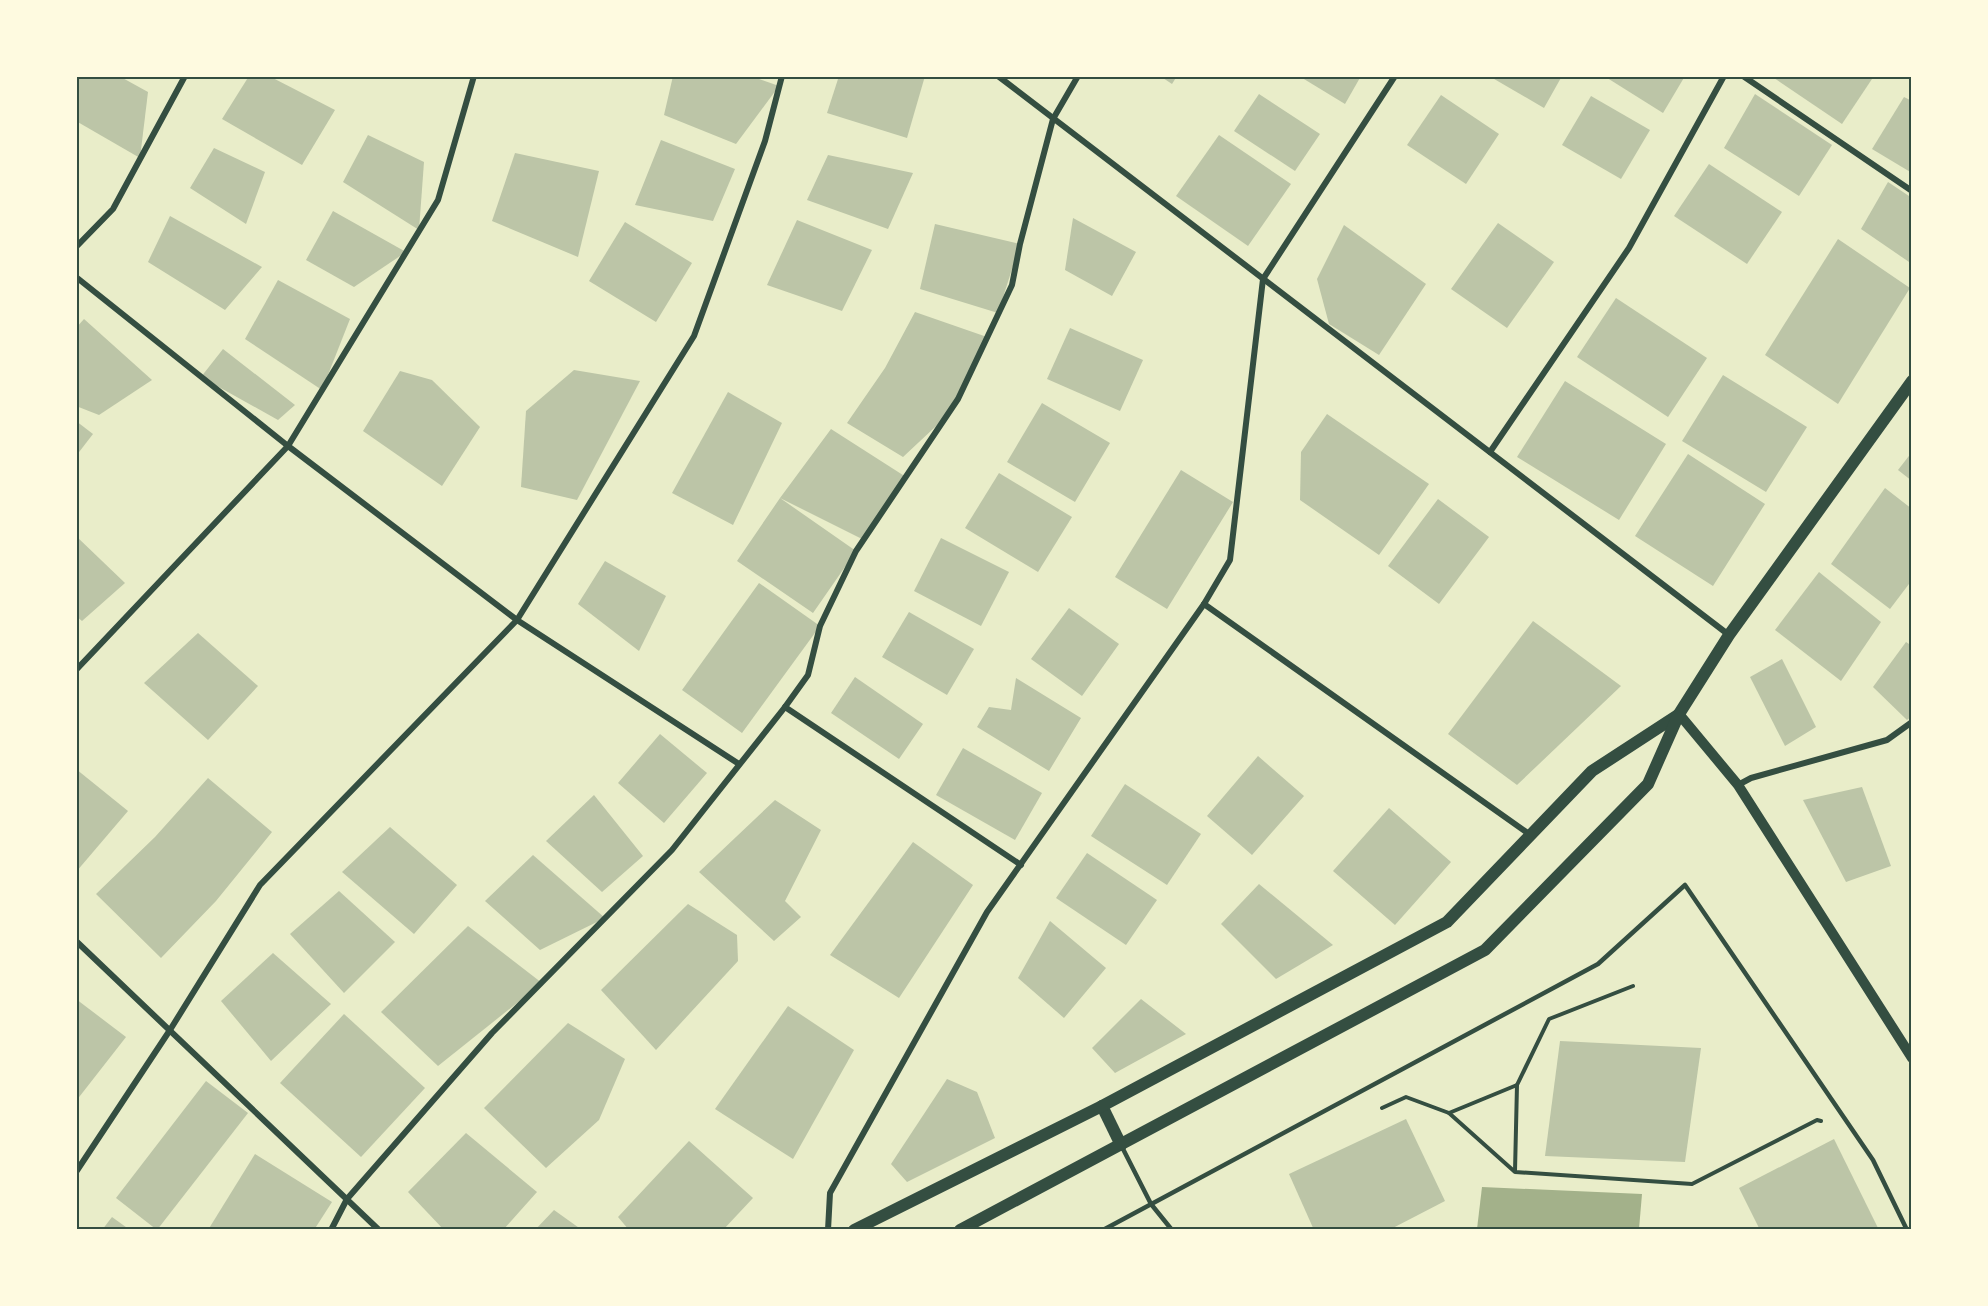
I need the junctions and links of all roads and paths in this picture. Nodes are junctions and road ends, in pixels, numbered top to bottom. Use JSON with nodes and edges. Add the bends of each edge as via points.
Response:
{"nodes":[{"id":1,"x":185,"y":76,"type":"edge"},
{"id":2,"x":474,"y":76,"type":"edge"},
{"id":3,"x":782,"y":76,"type":"edge"},
{"id":4,"x":998,"y":76,"type":"edge"},
{"id":5,"x":1078,"y":76,"type":"edge"},
{"id":6,"x":1395,"y":76,"type":"edge"},
{"id":7,"x":1724,"y":76,"type":"edge"},
{"id":8,"x":1743,"y":76,"type":"edge"},
{"id":9,"x":1053,"y":119,"type":"junction"},
{"id":10,"x":1911,"y":191,"type":"edge"},
{"id":11,"x":76,"y":247,"type":"edge"},
{"id":12,"x":76,"y":278,"type":"edge"},
{"id":13,"x":1263,"y":279,"type":"junction"},
{"id":14,"x":1911,"y":381,"type":"edge"},
{"id":15,"x":288,"y":446,"type":"junction"},
{"id":16,"x":1490,"y":452,"type":"junction"},
{"id":17,"x":1204,"y":604,"type":"junction"},
{"id":18,"x":517,"y":620,"type":"junction"},
{"id":19,"x":1729,"y":635,"type":"junction"},
{"id":20,"x":76,"y":670,"type":"edge"},
{"id":21,"x":785,"y":707,"type":"junction"},
{"id":22,"x":1679,"y":714,"type":"junction"},
{"id":23,"x":1911,"y":722,"type":"edge"},
{"id":24,"x":739,"y":764,"type":"junction"},
{"id":25,"x":1738,"y":785,"type":"junction"},
{"id":26,"x":1529,"y":834,"type":"junction"},
{"id":27,"x":1022,"y":865,"type":"junction"},
{"id":28,"x":76,"y":941,"type":"edge"},
{"id":29,"x":1633,"y":986,"type":"dead end"},
{"id":30,"x":170,"y":1030,"type":"junction"},
{"id":31,"x":1910,"y":1053,"type":"edge"},
{"id":32,"x":1517,"y":1084,"type":"junction"},
{"id":33,"x":1102,"y":1106,"type":"junction"},
{"id":34,"x":1373,"y":1112,"type":"dead end"},
{"id":35,"x":1449,"y":1113,"type":"junction"},
{"id":36,"x":1824,"y":1122,"type":"dead end"},
{"id":37,"x":1121,"y":1145,"type":"junction"},
{"id":38,"x":76,"y":1172,"type":"edge"},
{"id":39,"x":1515,"y":1172,"type":"junction"},
{"id":40,"x":346,"y":1199,"type":"junction"},
{"id":41,"x":1151,"y":1204,"type":"junction"},
{"id":42,"x":331,"y":1230,"type":"edge"},
{"id":43,"x":379,"y":1230,"type":"edge"},
{"id":44,"x":828,"y":1230,"type":"edge"},
{"id":45,"x":854,"y":1230,"type":"edge"},
{"id":46,"x":960,"y":1230,"type":"edge"},
{"id":47,"x":1103,"y":1230,"type":"edge"},
{"id":48,"x":1172,"y":1230,"type":"edge"},
{"id":49,"x":1907,"y":1230,"type":"edge"}],
"edges":[{"from":1,"to":11,"type":"street","via":[[113,209]]},
{"from":2,"to":15,"type":"street","via":[[438,200]]},
{"from":3,"to":18,"type":"street","via":[[765,141],[694,336]]},
{"from":4,"to":9,"type":"street"},
{"from":5,"to":9,"type":"street"},
{"from":6,"to":13,"type":"street"},
{"from":7,"to":16,"type":"street","via":[[1629,248]]},
{"from":8,"to":10,"type":"street"},
{"from":9,"to":13,"type":"street"},
{"from":9,"to":21,"type":"street","via":[[1012,285],[958,399],[856,551],[820,626],[808,675]]},
{"from":12,"to":15,"type":"street"},
{"from":13,"to":16,"type":"street"},
{"from":13,"to":17,"type":"street","via":[[1230,560]]},
{"from":14,"to":19,"type":"main road"},
{"from":15,"to":18,"type":"street"},
{"from":15,"to":20,"type":"street"},
{"from":16,"to":19,"type":"street"},
{"from":17,"to":26,"type":"street"},
{"from":17,"to":27,"type":"street"},
{"from":18,"to":24,"type":"street"},
{"from":18,"to":30,"type":"street","via":[[260,885]]},
{"from":19,"to":22,"type":"main road"},
{"from":21,"to":24,"type":"street"},
{"from":21,"to":27,"type":"street"},
{"from":22,"to":25,"type":"street"},
{"from":22,"to":26,"type":"main road","via":[[1592,771]]},
{"from":22,"to":37,"type":"main road","via":[[1648,784],[1485,950]]},
{"from":23,"to":25,"type":"street","via":[[1887,740]]},
{"from":24,"to":40,"type":"street","via":[[672,850],[492,1033]]},
{"from":25,"to":31,"type":"street"},
{"from":26,"to":33,"type":"main road","via":[[1447,922]]},
{"from":27,"to":44,"type":"street","via":[[987,912],[830,1193]]},
{"from":28,"to":30,"type":"street"},
{"from":29,"to":32,"type":"path","via":[[1549,1019]]},
{"from":30,"to":38,"type":"street"},
{"from":30,"to":40,"type":"street"},
{"from":32,"to":35,"type":"path"},
{"from":32,"to":39,"type":"path"},
{"from":33,"to":37,"type":"main road"},
{"from":33,"to":45,"type":"main road"},
{"from":34,"to":35,"type":"path","via":[[1406,1097]]},
{"from":35,"to":39,"type":"path"},
{"from":36,"to":39,"type":"path","via":[[1817,1120],[1692,1184]]},
{"from":37,"to":41,"type":"lane"},
{"from":37,"to":46,"type":"main road"},
{"from":40,"to":42,"type":"street"},
{"from":40,"to":43,"type":"street"},
{"from":41,"to":47,"type":"lane"},
{"from":41,"to":48,"type":"lane"},
{"from":41,"to":49,"type":"lane","via":[[1598,964],[1685,885],[1873,1160]]}]}
